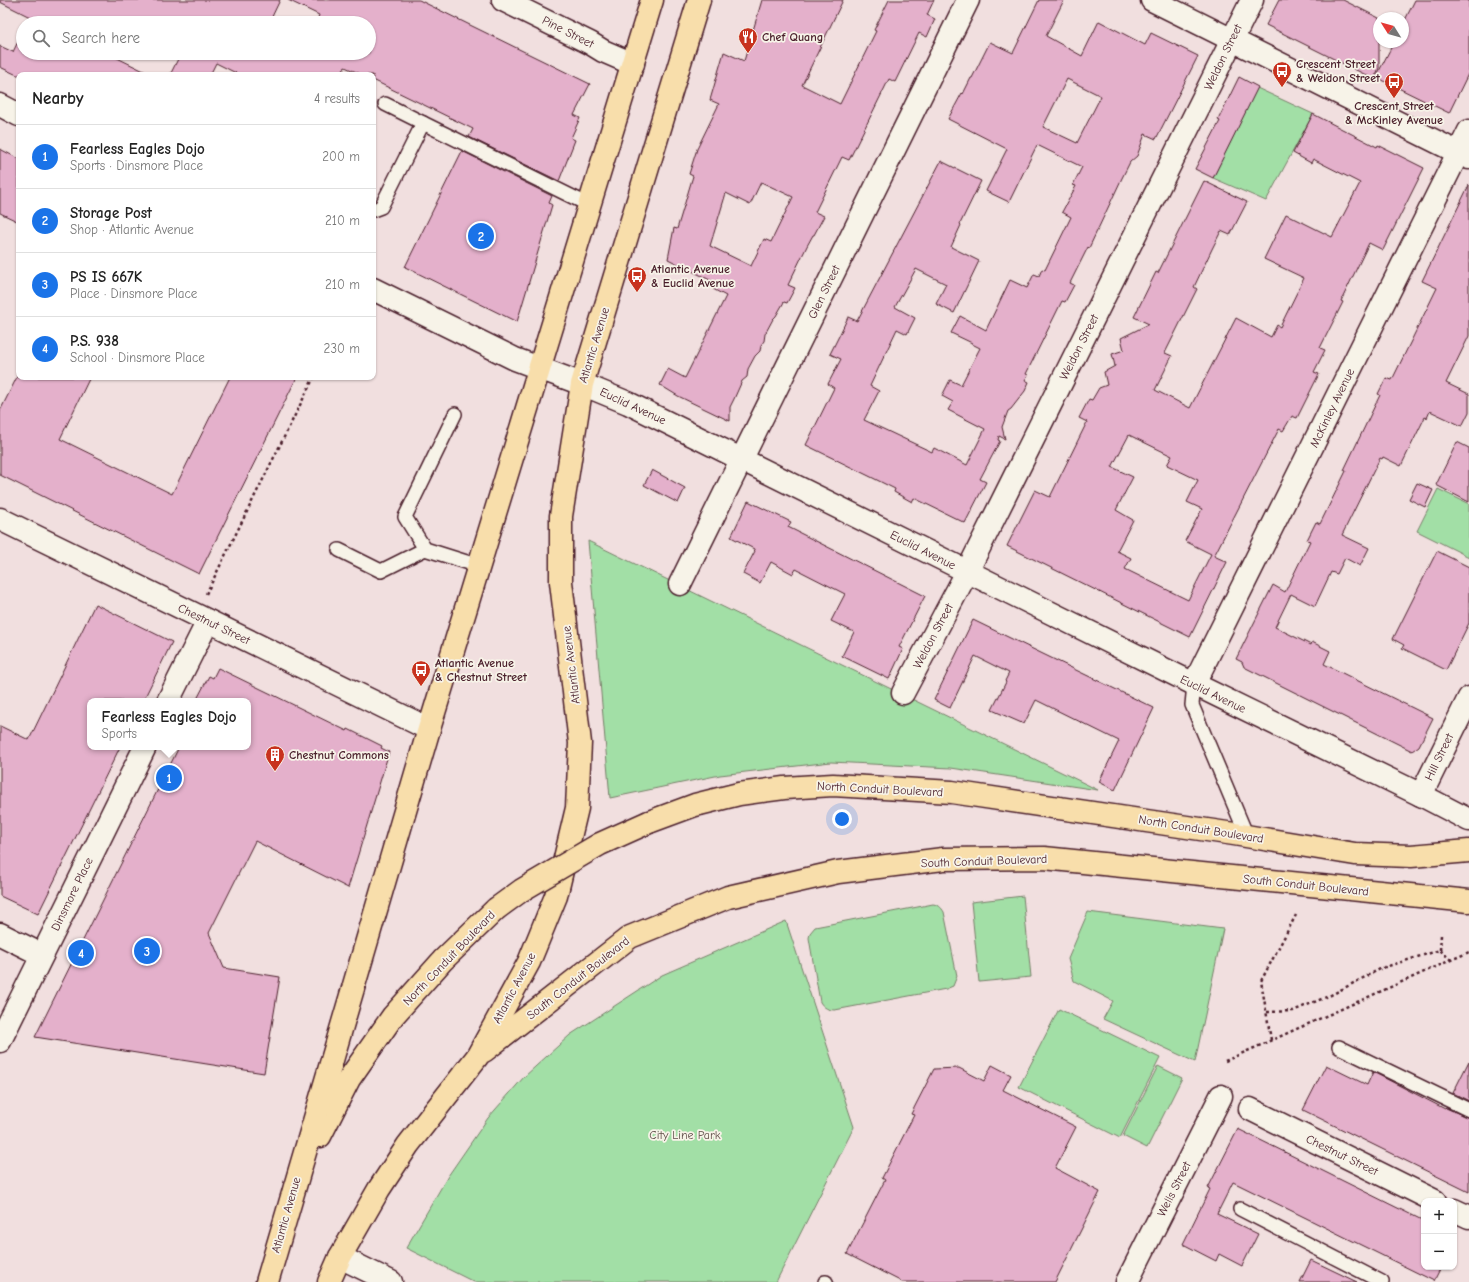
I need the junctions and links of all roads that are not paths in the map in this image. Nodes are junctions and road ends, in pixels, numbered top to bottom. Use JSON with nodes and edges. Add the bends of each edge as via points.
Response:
{"nodes":[{"id":1,"x":503,"y":0,"type":"edge"},
{"id":2,"x":652,"y":0,"type":"edge"},
{"id":3,"x":699,"y":0,"type":"edge"},
{"id":4,"x":968,"y":0,"type":"edge"},
{"id":5,"x":1152,"y":0,"type":"edge"},
{"id":6,"x":1252,"y":0,"type":"edge"},
{"id":7,"x":1232,"y":40,"type":"junction"},
{"id":8,"x":633,"y":64,"type":"junction"},
{"id":9,"x":385,"y":104,"type":"dead end"},
{"id":10,"x":0,"y":105,"type":"edge"},
{"id":11,"x":16,"y":113,"type":"edge"},
{"id":12,"x":423,"y":123,"type":"junction"},
{"id":13,"x":1469,"y":131,"type":"edge"},
{"id":14,"x":1464,"y":156,"type":"edge"},
{"id":15,"x":589,"y":205,"type":"junction"},
{"id":16,"x":376,"y":209,"type":"edge"},
{"id":17,"x":376,"y":290,"type":"edge"},
{"id":18,"x":540,"y":369,"type":"junction"},
{"id":19,"x":582,"y":384,"type":"junction"},
{"id":20,"x":455,"y":414,"type":"dead end"},
{"id":21,"x":742,"y":459,"type":"junction"},
{"id":22,"x":0,"y":519,"type":"edge"},
{"id":23,"x":425,"y":549,"type":"junction"},
{"id":24,"x":339,"y":550,"type":"dead end"},
{"id":25,"x":479,"y":566,"type":"junction"},
{"id":26,"x":967,"y":572,"type":"junction"},
{"id":27,"x":680,"y":584,"type":"dead end"},
{"id":28,"x":208,"y":621,"type":"junction"},
{"id":29,"x":1194,"y":684,"type":"junction"},
{"id":30,"x":903,"y":693,"type":"dead end"},
{"id":31,"x":170,"y":698,"type":"edge"},
{"id":32,"x":1469,"y":698,"type":"edge"},
{"id":33,"x":429,"y":729,"type":"junction"},
{"id":34,"x":144,"y":750,"type":"edge"},
{"id":35,"x":1421,"y":795,"type":"junction"},
{"id":36,"x":1469,"y":820,"type":"edge"},
{"id":37,"x":1247,"y":836,"type":"junction"},
{"id":38,"x":1469,"y":851,"type":"edge"},
{"id":39,"x":1469,"y":901,"type":"edge"},
{"id":40,"x":0,"y":934,"type":"edge"},
{"id":41,"x":42,"y":955,"type":"junction"},
{"id":42,"x":0,"y":1041,"type":"edge"},
{"id":43,"x":1339,"y":1047,"type":"dead end"},
{"id":44,"x":477,"y":1056,"type":"junction"},
{"id":45,"x":1221,"y":1096,"type":"dead end"},
{"id":46,"x":1250,"y":1109,"type":"dead end"},
{"id":47,"x":1469,"y":1110,"type":"edge"},
{"id":48,"x":293,"y":1191,"type":"junction"},
{"id":49,"x":1429,"y":1198,"type":"edge"},
{"id":50,"x":1240,"y":1209,"type":"dead end"},
{"id":51,"x":1457,"y":1211,"type":"edge"},
{"id":52,"x":1469,"y":1217,"type":"edge"},
{"id":53,"x":340,"y":1257,"type":"junction"},
{"id":54,"x":267,"y":1282,"type":"edge"},
{"id":55,"x":329,"y":1282,"type":"edge"},
{"id":56,"x":391,"y":1282,"type":"edge"},
{"id":57,"x":1127,"y":1282,"type":"edge"},
{"id":58,"x":1382,"y":1282,"type":"edge"}],
"edges":[{"from":1,"to":8,"type":"street","name":"Pine Street"},
{"from":2,"to":8,"type":"main road","name":"Atlantic Avenue"},
{"from":3,"to":19,"type":"main road","name":"Atlantic Avenue"},
{"from":4,"to":21,"type":"street","name":"Glen Street"},
{"from":5,"to":7,"type":"street"},
{"from":6,"to":7,"type":"street","name":"Weldon Street"},
{"from":7,"to":14,"type":"street"},
{"from":7,"to":26,"type":"street","name":"Weldon Street"},
{"from":8,"to":15,"type":"main road","name":"Atlantic Avenue"},
{"from":9,"to":12,"type":"lane"},
{"from":10,"to":11,"type":"street"},
{"from":12,"to":15,"type":"lane"},
{"from":12,"to":16,"type":"lane","via":[[381,207]]},
{"from":13,"to":14,"type":"street","name":"McKinley Avenue"},
{"from":14,"to":29,"type":"street","name":"McKinley Avenue"},
{"from":15,"to":18,"type":"main road","name":"Atlantic Avenue"},
{"from":17,"to":18,"type":"street","name":"Euclid Avenue","via":[[514,359]]},
{"from":18,"to":19,"type":"street","name":"Euclid Avenue"},
{"from":18,"to":25,"type":"main road","name":"Atlantic Avenue"},
{"from":19,"to":21,"type":"street","name":"Euclid Avenue","via":[[628,403]]},
{"from":19,"to":44,"type":"main road","name":"Atlantic Avenue","via":[[561,523],[561,582],[580,743],[577,808],[556,896],[529,962]]},
{"from":20,"to":23,"type":"lane","via":[[405,517]]},
{"from":21,"to":26,"type":"street","name":"Euclid Avenue"},
{"from":21,"to":27,"type":"street","name":"Glen Street"},
{"from":22,"to":28,"type":"street","name":"Chestnut Street"},
{"from":23,"to":24,"type":"lane","via":[[381,571]]},
{"from":23,"to":25,"type":"lane"},
{"from":25,"to":33,"type":"main road","name":"Atlantic Avenue"},
{"from":26,"to":29,"type":"street","name":"Euclid Avenue"},
{"from":26,"to":30,"type":"street","name":"Weldon Street"},
{"from":28,"to":31,"type":"street"},
{"from":28,"to":33,"type":"street","name":"Chestnut Street"},
{"from":29,"to":35,"type":"street","name":"Euclid Avenue"},
{"from":29,"to":37,"type":"lane","via":[[1192,705]]},
{"from":32,"to":35,"type":"street","name":"Hill Street"},
{"from":33,"to":48,"type":"main road","name":"Atlantic Avenue"},
{"from":34,"to":41,"type":"street","name":"Dinsmore Place"},
{"from":35,"to":36,"type":"street","name":"Euclid Avenue"},
{"from":37,"to":38,"type":"main road","name":"North Conduit Boulevard","via":[[1355,854],[1411,856]]},
{"from":37,"to":48,"type":"main road","name":"North Conduit Boulevard","bridge":true,"via":[[952,792],[833,785],[739,794],[695,805],[649,822],[600,844],[522,890],[496,909],[443,960],[393,1016],[349,1079]]},
{"from":39,"to":44,"type":"main road","name":"South Conduit Boulevard","via":[[1044,858],[943,859],[838,872],[728,897],[630,937]]},
{"from":40,"to":41,"type":"street"},
{"from":41,"to":42,"type":"street","name":"Dinsmore Place"},
{"from":43,"to":47,"type":"lane"},
{"from":44,"to":53,"type":"main road","name":"Atlantic Avenue","via":[[408,1145]]},
{"from":45,"to":57,"type":"street","name":"Wells Street"},
{"from":46,"to":49,"type":"street","name":"Chestnut Street"},
{"from":48,"to":54,"type":"main road","name":"Atlantic Avenue"},
{"from":50,"to":58,"type":"lane"},
{"from":51,"to":52,"type":"street"},
{"from":53,"to":55,"type":"main road","name":"Atlantic Avenue"},
{"from":53,"to":56,"type":"street"}]}
